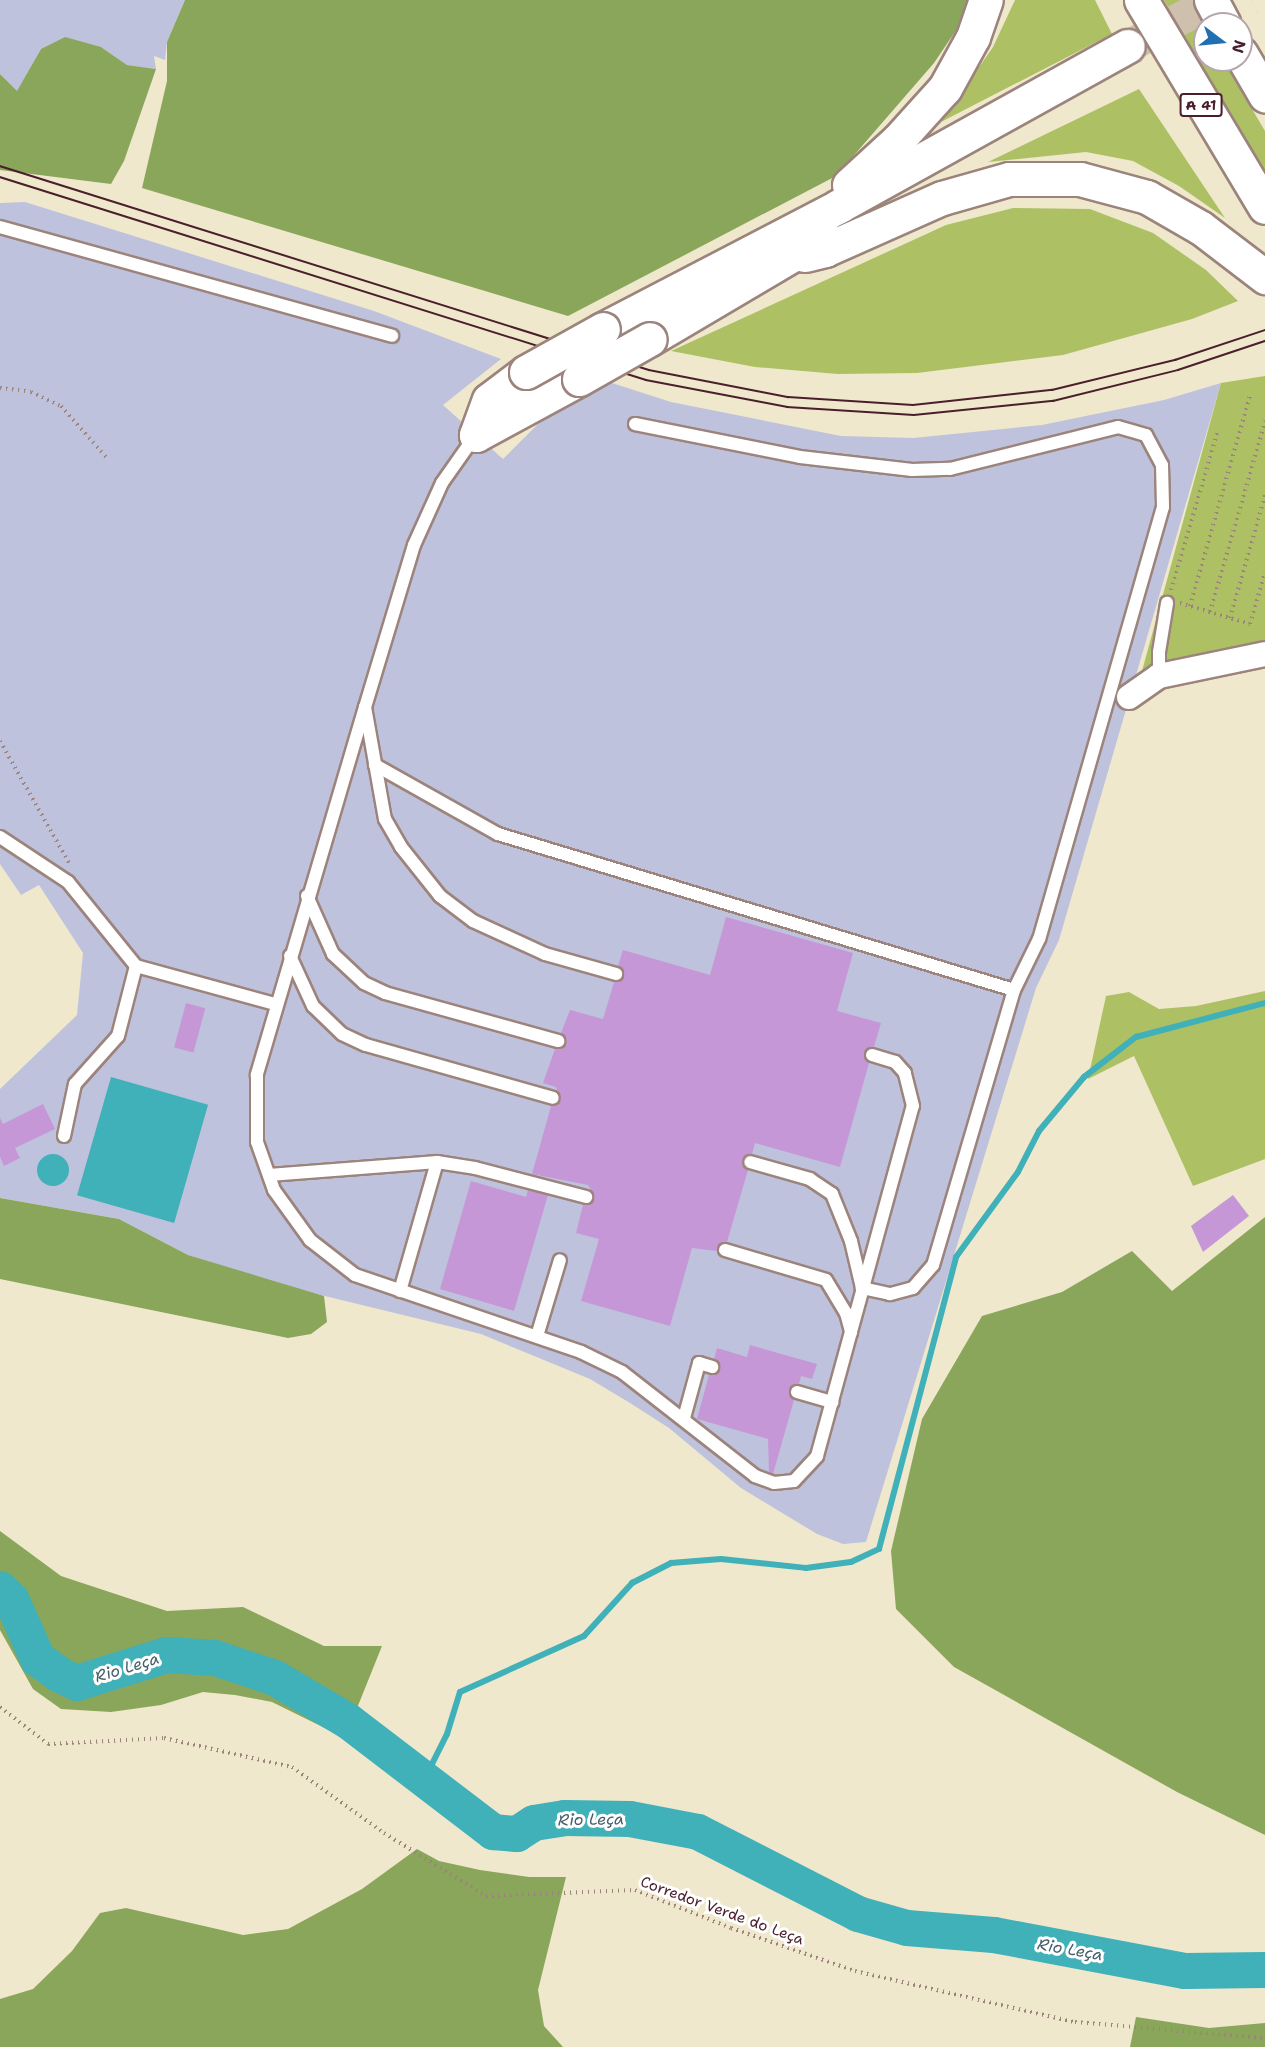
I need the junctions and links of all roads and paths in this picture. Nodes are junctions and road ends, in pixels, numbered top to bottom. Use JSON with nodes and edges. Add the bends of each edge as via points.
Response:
{"nodes":[{"id":1,"x":986,"y":0,"type":"edge"},
{"id":2,"x":1141,"y":0,"type":"edge"},
{"id":3,"x":1131,"y":56,"type":"tunnel mouth"},
{"id":4,"x":1252,"y":72,"type":"edge"},
{"id":5,"x":1265,"y":95,"type":"edge"},
{"id":6,"x":1265,"y":207,"type":"edge"},
{"id":7,"x":0,"y":226,"type":"edge"},
{"id":8,"x":781,"y":248,"type":"junction"},
{"id":9,"x":1265,"y":277,"type":"edge"},
{"id":10,"x":392,"y":336,"type":"dead end"},
{"id":11,"x":0,"y":388,"type":"edge"},
{"id":12,"x":1250,"y":396,"type":"dead end"},
{"id":13,"x":1265,"y":421,"type":"edge"},
{"id":14,"x":635,"y":424,"type":"dead end"},
{"id":15,"x":1218,"y":429,"type":"dead end"},
{"id":16,"x":476,"y":435,"type":"junction"},
{"id":17,"x":106,"y":457,"type":"dead end"},
{"id":18,"x":1265,"y":495,"type":"edge"},
{"id":19,"x":1265,"y":572,"type":"edge"},
{"id":20,"x":1167,"y":602,"type":"junction"},
{"id":21,"x":1190,"y":606,"type":"junction"},
{"id":22,"x":1210,"y":612,"type":"junction"},
{"id":23,"x":1230,"y":618,"type":"junction"},
{"id":24,"x":1265,"y":654,"type":"edge"},
{"id":25,"x":1159,"y":676,"type":"junction"},
{"id":26,"x":1120,"y":692,"type":"junction"},
{"id":27,"x":365,"y":707,"type":"junction"},
{"id":28,"x":0,"y":741,"type":"edge"},
{"id":29,"x":375,"y":765,"type":"junction"},
{"id":30,"x":0,"y":837,"type":"edge"},
{"id":31,"x":68,"y":882,"type":"junction"},
{"id":32,"x":307,"y":896,"type":"junction"},
{"id":33,"x":290,"y":956,"type":"junction"},
{"id":34,"x":136,"y":966,"type":"junction"},
{"id":35,"x":616,"y":974,"type":"dead end"},
{"id":36,"x":1014,"y":990,"type":"junction"},
{"id":37,"x":275,"y":1004,"type":"junction"},
{"id":38,"x":558,"y":1041,"type":"dead end"},
{"id":39,"x":872,"y":1055,"type":"dead end"},
{"id":40,"x":554,"y":1098,"type":"dead end"},
{"id":41,"x":64,"y":1136,"type":"dead end"},
{"id":42,"x":437,"y":1162,"type":"junction"},
{"id":43,"x":750,"y":1162,"type":"dead end"},
{"id":44,"x":269,"y":1176,"type":"junction"},
{"id":45,"x":586,"y":1197,"type":"dead end"},
{"id":46,"x":725,"y":1250,"type":"dead end"},
{"id":47,"x":560,"y":1260,"type":"dead end"},
{"id":48,"x":862,"y":1288,"type":"junction"},
{"id":49,"x":400,"y":1291,"type":"junction"},
{"id":50,"x":537,"y":1336,"type":"junction"},
{"id":51,"x":852,"y":1336,"type":"junction"},
{"id":52,"x":712,"y":1367,"type":"dead end"},
{"id":53,"x":797,"y":1392,"type":"dead end"},
{"id":54,"x":833,"y":1402,"type":"junction"},
{"id":55,"x":684,"y":1418,"type":"junction"},
{"id":56,"x":0,"y":1707,"type":"edge"},
{"id":57,"x":1265,"y":2038,"type":"edge"}],
"edges":[{"from":1,"to":8,"type":"highway","via":[[973,37],[945,88],[863,175]]},
{"from":2,"to":6,"type":"highway","number":"A 41"},
{"from":3,"to":8,"type":"highway","via":[[910,186]]},
{"from":4,"to":5,"type":"highway"},
{"from":7,"to":10,"type":"lane"},
{"from":8,"to":9,"type":"highway","via":[[825,250],[942,198],[1009,179],[1080,179],[1147,197],[1201,228]]},
{"from":8,"to":16,"type":"highway","bridge":true,"via":[[650,339]]},
{"from":8,"to":16,"type":"highway","bridge":true,"via":[[603,329],[526,372],[489,400]]},
{"from":11,"to":17,"type":"path","via":[[31,392],[61,406]]},
{"from":12,"to":21,"type":"path"},
{"from":13,"to":22,"type":"path"},
{"from":14,"to":26,"type":"lane","via":[[800,457],[912,470],[950,469],[1118,427],[1146,435],[1162,465],[1163,507]]},
{"from":15,"to":20,"type":"path"},
{"from":16,"to":27,"type":"lane","via":[[442,483],[414,545]]},
{"from":18,"to":23,"type":"path"},
{"from":19,"to":23,"type":"path","via":[[1250,624]]},
{"from":20,"to":21,"type":"path"},
{"from":20,"to":25,"type":"lane"},
{"from":21,"to":22,"type":"path"},
{"from":22,"to":23,"type":"path"},
{"from":24,"to":25,"type":"street"},
{"from":25,"to":26,"type":"street"},
{"from":26,"to":36,"type":"lane","via":[[1039,939]]},
{"from":27,"to":29,"type":"lane"},
{"from":27,"to":32,"type":"lane"},
{"from":28,"to":31,"type":"path","via":[[71,866]]},
{"from":29,"to":35,"type":"lane","via":[[385,819],[401,847],[440,896],[500,936]]},
{"from":29,"to":36,"type":"lane","via":[[498,834]]},
{"from":30,"to":31,"type":"lane"},
{"from":31,"to":34,"type":"lane"},
{"from":32,"to":33,"type":"lane"},
{"from":32,"to":38,"type":"lane","via":[[333,954],[364,982],[385,993]]},
{"from":33,"to":37,"type":"lane"},
{"from":33,"to":40,"type":"lane","via":[[313,1006],[342,1034],[366,1046]]},
{"from":34,"to":37,"type":"lane"},
{"from":34,"to":41,"type":"lane","via":[[118,1036],[75,1084]]},
{"from":36,"to":48,"type":"lane","via":[[933,1264],[913,1288],[890,1294]]},
{"from":37,"to":44,"type":"lane","via":[[257,1075],[257,1142]]},
{"from":39,"to":48,"type":"lane","via":[[895,1062],[905,1073],[913,1106]]},
{"from":42,"to":44,"type":"lane"},
{"from":42,"to":45,"type":"lane"},
{"from":42,"to":49,"type":"lane"},
{"from":43,"to":48,"type":"lane","via":[[810,1179],[832,1194],[851,1241]]},
{"from":44,"to":49,"type":"lane","via":[[274,1190],[310,1240],[355,1275]]},
{"from":46,"to":51,"type":"lane","via":[[826,1280],[846,1313]]},
{"from":47,"to":50,"type":"lane"},
{"from":48,"to":51,"type":"lane"},
{"from":49,"to":50,"type":"lane"},
{"from":50,"to":55,"type":"lane","via":[[622,1372]]},
{"from":51,"to":54,"type":"lane"},
{"from":52,"to":55,"type":"lane","via":[[699,1364]]},
{"from":53,"to":54,"type":"lane"},
{"from":54,"to":55,"type":"lane","via":[[817,1456],[794,1482],[774,1483],[755,1476]]},
{"from":56,"to":57,"type":"path","name":"Corredor Verde do Leça","via":[[48,1744],[164,1738],[292,1767],[384,1833],[486,1896],[635,1890],[855,1971],[1075,2022]]}]}
